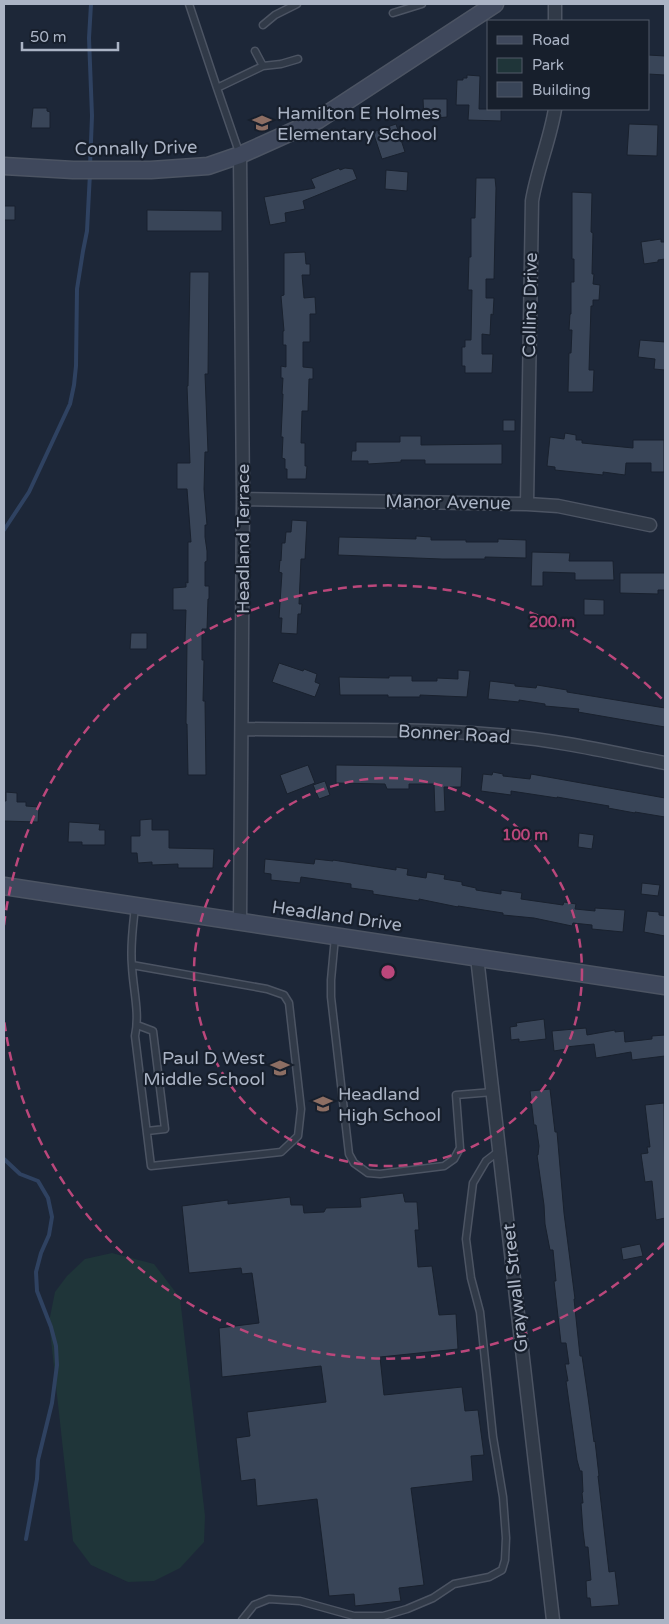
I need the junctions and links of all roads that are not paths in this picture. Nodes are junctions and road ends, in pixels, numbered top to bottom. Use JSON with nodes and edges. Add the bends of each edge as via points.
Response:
{"nodes":[{"id":1,"x":189,"y":4,"type":"edge"},
{"id":2,"x":297,"y":4,"type":"edge"},
{"id":3,"x":422,"y":4,"type":"edge"},
{"id":4,"x":495,"y":4,"type":"edge"},
{"id":5,"x":555,"y":4,"type":"edge"},
{"id":6,"x":393,"y":13,"type":"dead end"},
{"id":7,"x":555,"y":20,"type":"edge"},
{"id":8,"x":263,"y":25,"type":"dead end"},
{"id":9,"x":255,"y":51,"type":"dead end"},
{"id":10,"x":298,"y":59,"type":"dead end"},
{"id":11,"x":263,"y":66,"type":"junction"},
{"id":12,"x":218,"y":88,"type":"junction"},
{"id":13,"x":555,"y":110,"type":"edge"},
{"id":14,"x":240,"y":155,"type":"junction"},
{"id":15,"x":4,"y":166,"type":"edge"},
{"id":16,"x":244,"y":499,"type":"junction"},
{"id":17,"x":527,"y":504,"type":"junction"},
{"id":18,"x":650,"y":525,"type":"dead end"},
{"id":19,"x":242,"y":729,"type":"junction"},
{"id":20,"x":665,"y":762,"type":"edge"},
{"id":21,"x":4,"y":886,"type":"edge"},
{"id":22,"x":135,"y":906,"type":"junction"},
{"id":23,"x":240,"y":922,"type":"junction"},
{"id":24,"x":335,"y":936,"type":"junction"},
{"id":25,"x":477,"y":957,"type":"junction"},
{"id":26,"x":132,"y":965,"type":"junction"},
{"id":27,"x":665,"y":986,"type":"edge"},
{"id":28,"x":137,"y":1025,"type":"junction"},
{"id":29,"x":493,"y":1092,"type":"junction"},
{"id":30,"x":146,"y":1131,"type":"junction"},
{"id":31,"x":499,"y":1151,"type":"junction"},
{"id":32,"x":242,"y":1620,"type":"edge"},
{"id":33,"x":553,"y":1620,"type":"edge"}],
"edges":[{"from":1,"to":12,"type":"lane"},
{"from":2,"to":8,"type":"lane"},
{"from":3,"to":6,"type":"lane"},
{"from":4,"to":14,"type":"main road","name":"Connally Drive","via":[[318,120]]},
{"from":5,"to":7,"type":"street"},
{"from":9,"to":11,"type":"lane"},
{"from":10,"to":11,"type":"lane"},
{"from":11,"to":12,"type":"lane"},
{"from":12,"to":14,"type":"lane"},
{"from":13,"to":17,"type":"street","name":"Collins Drive","via":[[532,201]]},
{"from":14,"to":15,"type":"main road","name":"Connally Drive","via":[[208,166],[151,170]]},
{"from":14,"to":16,"type":"street","name":"Headland Terrace"},
{"from":16,"to":17,"type":"street","name":"Manor Avenue"},
{"from":16,"to":19,"type":"street","name":"Headland Terrace"},
{"from":17,"to":18,"type":"street","name":"Manor Avenue","via":[[558,506]]},
{"from":19,"to":20,"type":"street","name":"Bonner Road","via":[[442,731],[498,735]]},
{"from":19,"to":23,"type":"street","name":"Headland Terrace"},
{"from":21,"to":22,"type":"main road","name":"Headland Drive"},
{"from":22,"to":23,"type":"main road","name":"Headland Drive"},
{"from":22,"to":26,"type":"lane"},
{"from":23,"to":24,"type":"main road","name":"Headland Drive"},
{"from":24,"to":25,"type":"main road","name":"Headland Drive"},
{"from":24,"to":29,"type":"lane","via":[[330,980],[349,1154],[354,1163],[368,1173],[380,1174],[444,1166],[454,1160],[460,1148],[456,1095]]},
{"from":25,"to":27,"type":"main road","name":"Headland Drive"},
{"from":25,"to":29,"type":"street","name":"Graywall Street"},
{"from":26,"to":28,"type":"lane"},
{"from":26,"to":30,"type":"lane","via":[[267,989],[284,995],[289,1003],[301,1108],[298,1136],[281,1152],[150,1166]]},
{"from":28,"to":30,"type":"lane","via":[[135,1036]]},
{"from":28,"to":30,"type":"lane","via":[[153,1031],[165,1129]]},
{"from":29,"to":31,"type":"street","name":"Graywall Street"},
{"from":31,"to":32,"type":"lane","via":[[486,1161],[473,1183],[466,1239],[480,1312],[503,1498],[506,1538],[502,1570],[489,1577],[454,1584],[433,1598],[383,1616],[354,1616],[300,1601],[269,1600],[254,1605]]},
{"from":31,"to":33,"type":"street","name":"Graywall Street"}]}
